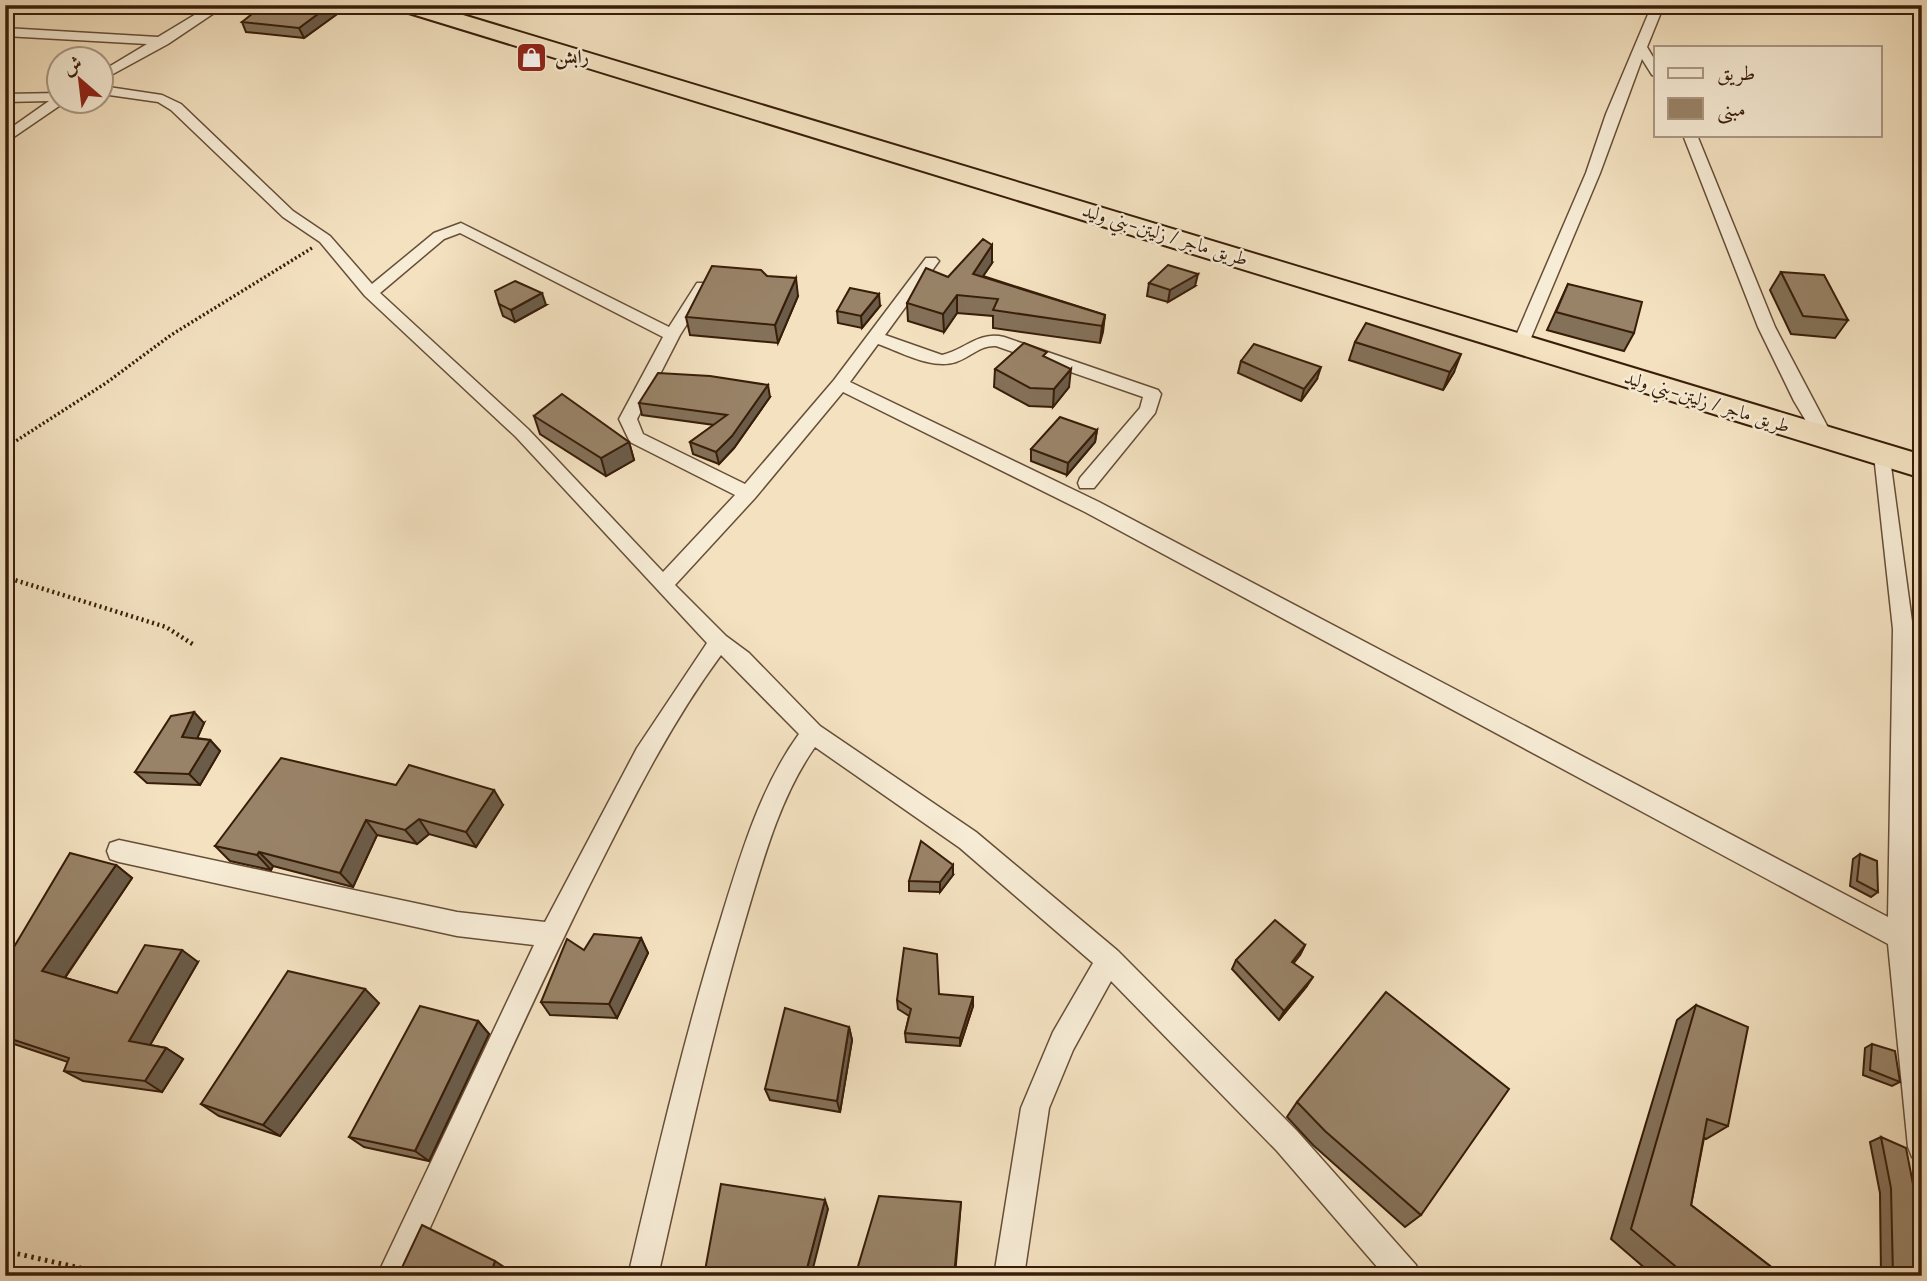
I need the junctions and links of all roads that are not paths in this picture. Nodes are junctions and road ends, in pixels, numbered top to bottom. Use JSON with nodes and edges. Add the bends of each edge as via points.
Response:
{"nodes":[{"id":1,"x":220,"y":5,"type":"edge"},
{"id":2,"x":407,"y":5,"type":"edge"},
{"id":3,"x":1658,"y":5,"type":"edge"},
{"id":4,"x":5,"y":32,"type":"edge"},
{"id":5,"x":164,"y":41,"type":"junction"},
{"id":6,"x":1641,"y":48,"type":"junction"},
{"id":7,"x":116,"y":68,"type":"edge"},
{"id":8,"x":1654,"y":69,"type":"edge"},
{"id":9,"x":116,"y":92,"type":"edge"},
{"id":10,"x":5,"y":98,"type":"edge"},
{"id":11,"x":46,"y":98,"type":"edge"},
{"id":12,"x":46,"y":108,"type":"edge"},
{"id":13,"x":1690,"y":136,"type":"edge"},
{"id":14,"x":5,"y":139,"type":"edge"},
{"id":15,"x":931,"y":261,"type":"dead end"},
{"id":16,"x":703,"y":286,"type":"edge"},
{"id":17,"x":371,"y":293,"type":"junction"},
{"id":18,"x":672,"y":335,"type":"junction"},
{"id":19,"x":873,"y":337,"type":"junction"},
{"id":20,"x":1520,"y":345,"type":"junction"},
{"id":21,"x":840,"y":384,"type":"junction"},
{"id":22,"x":1824,"y":437,"type":"junction"},
{"id":23,"x":1883,"y":455,"type":"junction"},
{"id":24,"x":1922,"y":467,"type":"edge"},
{"id":25,"x":1087,"y":483,"type":"dead end"},
{"id":26,"x":748,"y":493,"type":"junction"},
{"id":27,"x":663,"y":585,"type":"junction"},
{"id":28,"x":719,"y":642,"type":"junction"},
{"id":29,"x":812,"y":733,"type":"junction"},
{"id":30,"x":119,"y":851,"type":"dead end"},
{"id":31,"x":551,"y":935,"type":"junction"},
{"id":32,"x":1900,"y":937,"type":"junction"},
{"id":33,"x":1109,"y":960,"type":"junction"},
{"id":34,"x":1922,"y":960,"type":"edge"},
{"id":35,"x":1921,"y":1137,"type":"edge"},
{"id":36,"x":392,"y":1276,"type":"edge"},
{"id":37,"x":643,"y":1276,"type":"edge"},
{"id":38,"x":1009,"y":1276,"type":"edge"},
{"id":39,"x":1405,"y":1276,"type":"edge"}],
"edges":[{"from":1,"to":5,"type":"street"},
{"from":2,"to":20,"type":"highway","name":"طريق ماجر / زليتن-بني وليد"},
{"from":3,"to":6,"type":"street"},
{"from":4,"to":5,"type":"street"},
{"from":5,"to":7,"type":"street"},
{"from":6,"to":8,"type":"street"},
{"from":6,"to":20,"type":"street"},
{"from":9,"to":17,"type":"street","via":[[162,99],[176,107],[288,214],[325,239]]},
{"from":10,"to":11,"type":"street"},
{"from":12,"to":14,"type":"street"},
{"from":13,"to":22,"type":"street","via":[[1738,263],[1800,400]]},
{"from":15,"to":19,"type":"street"},
{"from":16,"to":18,"type":"street"},
{"from":17,"to":18,"type":"street","via":[[439,236],[461,227]]},
{"from":17,"to":27,"type":"street","via":[[522,433]]},
{"from":18,"to":26,"type":"street","via":[[628,419],[629,428],[636,438]]},
{"from":19,"to":21,"type":"street"},
{"from":19,"to":25,"type":"street","via":[[942,360],[975,343],[998,341],[1152,394],[1149,409]]},
{"from":20,"to":22,"type":"highway","name":"طريق ماجر / زليتن-بني وليد"},
{"from":21,"to":26,"type":"street"},
{"from":21,"to":32,"type":"street","via":[[1092,507]]},
{"from":22,"to":23,"type":"highway","name":"طريق ماجر / زليتن-بني وليد"},
{"from":23,"to":24,"type":"highway","name":"طريق ماجر / زليتن-بني وليد"},
{"from":23,"to":32,"type":"street","via":[[1903,629]]},
{"from":26,"to":27,"type":"street"},
{"from":27,"to":28,"type":"street"},
{"from":28,"to":29,"type":"street"},
{"from":28,"to":31,"type":"street","via":[[683,688],[637,768]]},
{"from":29,"to":33,"type":"street","via":[[968,840]]},
{"from":29,"to":37,"type":"street","via":[[786,770],[745,880],[701,1026]]},
{"from":30,"to":31,"type":"street","via":[[457,925]]},
{"from":31,"to":36,"type":"street"},
{"from":32,"to":34,"type":"street"},
{"from":32,"to":35,"type":"street"},
{"from":33,"to":38,"type":"street","via":[[1063,1041],[1035,1108]]},
{"from":33,"to":39,"type":"street","via":[[1287,1141]]}]}
